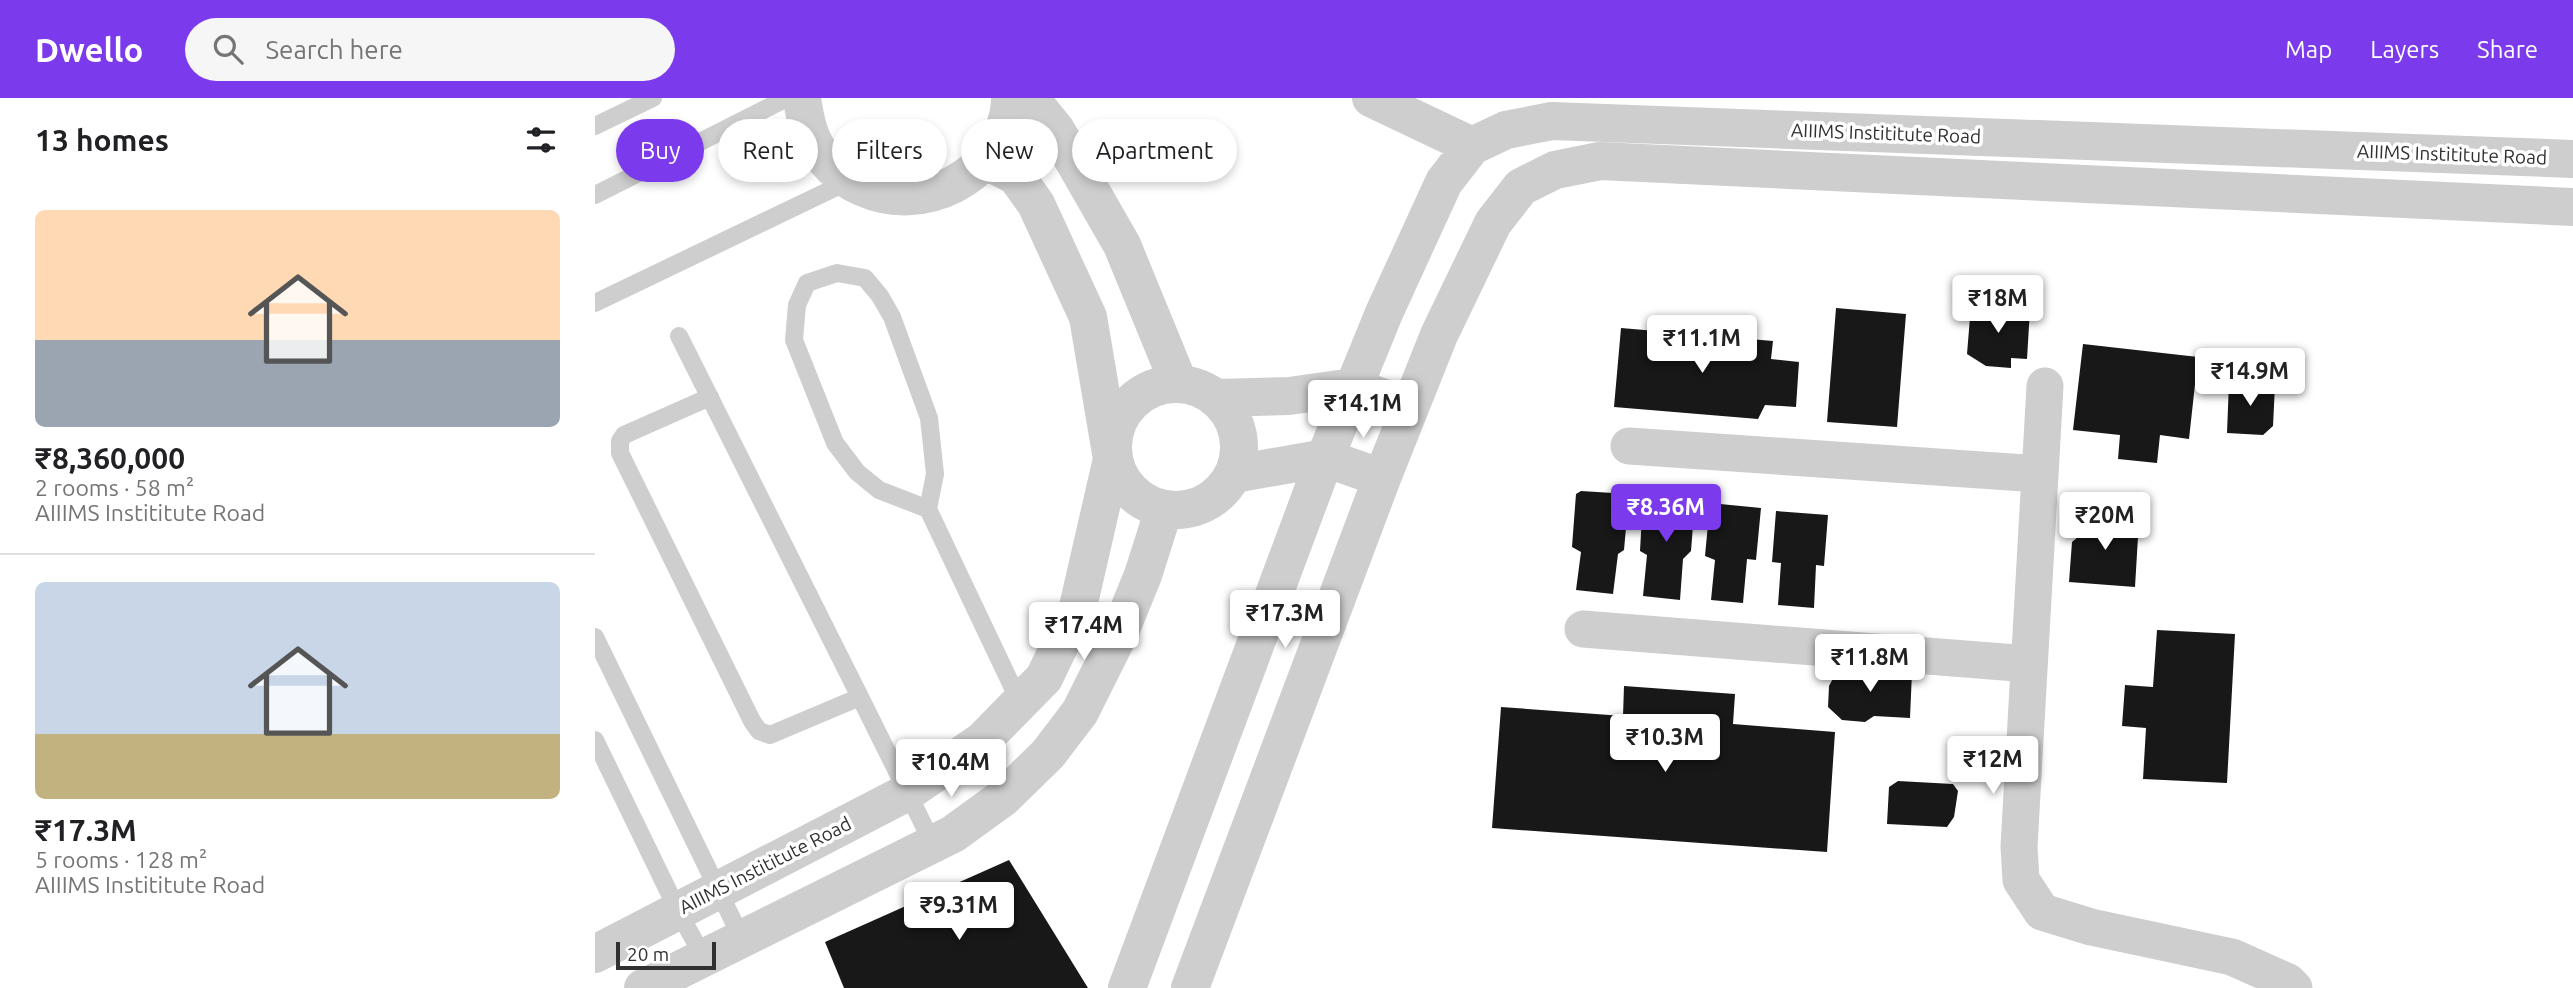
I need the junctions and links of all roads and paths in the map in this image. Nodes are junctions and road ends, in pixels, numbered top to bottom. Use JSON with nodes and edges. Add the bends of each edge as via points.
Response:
{"nodes":[{"id":1,"x":787,"y":98,"type":"edge"},
{"id":2,"x":801,"y":98,"type":"edge"},
{"id":3,"x":1010,"y":98,"type":"edge"},
{"id":4,"x":1030,"y":98,"type":"edge"},
{"id":5,"x":1371,"y":98,"type":"edge"},
{"id":6,"x":1651,"y":98,"type":"edge"},
{"id":7,"x":643,"y":100,"type":"edge"},
{"id":8,"x":1007,"y":119,"type":"edge"},
{"id":9,"x":595,"y":126,"type":"edge"},
{"id":10,"x":1754,"y":128,"type":"junction"},
{"id":11,"x":1472,"y":146,"type":"junction"},
{"id":12,"x":2573,"y":159,"type":"edge"},
{"id":13,"x":832,"y":165,"type":"edge"},
{"id":14,"x":961,"y":180,"type":"edge"},
{"id":15,"x":847,"y":182,"type":"edge"},
{"id":16,"x":852,"y":182,"type":"edge"},
{"id":17,"x":1020,"y":182,"type":"edge"},
{"id":18,"x":595,"y":195,"type":"edge"},
{"id":19,"x":2573,"y":207,"type":"edge"},
{"id":20,"x":595,"y":303,"type":"edge"},
{"id":21,"x":679,"y":336,"type":"dead end"},
{"id":22,"x":1179,"y":384,"type":"junction"},
{"id":23,"x":2045,"y":386,"type":"dead end"},
{"id":24,"x":1353,"y":387,"type":"junction"},
{"id":25,"x":710,"y":397,"type":"junction"},
{"id":26,"x":1217,"y":398,"type":"junction"},
{"id":27,"x":1411,"y":407,"type":"junction"},
{"id":28,"x":1629,"y":446,"type":"dead end"},
{"id":29,"x":1325,"y":458,"type":"junction"},
{"id":30,"x":1112,"y":459,"type":"junction"},
{"id":31,"x":1234,"y":474,"type":"junction"},
{"id":32,"x":2041,"y":474,"type":"junction"},
{"id":33,"x":1382,"y":478,"type":"junction"},
{"id":34,"x":928,"y":509,"type":"junction"},
{"id":35,"x":1164,"y":509,"type":"junction"},
{"id":36,"x":1583,"y":629,"type":"dead end"},
{"id":37,"x":595,"y":637,"type":"edge"},
{"id":38,"x":2029,"y":664,"type":"junction"},
{"id":39,"x":860,"y":697,"type":"junction"},
{"id":40,"x":1020,"y":704,"type":"junction"},
{"id":41,"x":595,"y":740,"type":"edge"},
{"id":42,"x":907,"y":793,"type":"junction"},
{"id":43,"x":933,"y":844,"type":"junction"},
{"id":44,"x":716,"y":890,"type":"junction"},
{"id":45,"x":678,"y":911,"type":"junction"},
{"id":46,"x":742,"y":939,"type":"junction"},
{"id":47,"x":595,"y":954,"type":"edge"},
{"id":48,"x":704,"y":958,"type":"junction"},
{"id":49,"x":643,"y":988,"type":"edge"},
{"id":50,"x":1127,"y":988,"type":"edge"},
{"id":51,"x":1189,"y":988,"type":"edge"},
{"id":52,"x":2294,"y":988,"type":"edge"}],
"edges":[{"from":1,"to":18,"type":"lane"},
{"from":2,"to":13,"type":"street","via":[[806,126]]},
{"from":3,"to":8,"type":"street"},
{"from":4,"to":22,"type":"street","via":[[1056,130],[1122,245]]},
{"from":5,"to":11,"type":"street"},
{"from":6,"to":10,"type":"street"},
{"from":7,"to":9,"type":"lane"},
{"from":10,"to":11,"type":"street","name":"AIIIMS Instititute Road","via":[[1552,121],[1506,130]]},
{"from":10,"to":12,"type":"street","name":"AIIIMS Instititute Road"},
{"from":11,"to":24,"type":"street","name":"AIIIMS Instititute Road","via":[[1444,182]]},
{"from":14,"to":16,"type":"street","via":[[917,197],[882,194]]},
{"from":15,"to":20,"type":"lane"},
{"from":17,"to":30,"type":"street","name":"AIIIMS Instititute Road","via":[[1036,204],[1089,317]]},
{"from":19,"to":27,"type":"street","name":"AIIIMS Instititute Road","via":[[1600,161],[1555,170],[1521,187],[1493,223],[1439,335]]},
{"from":21,"to":25,"type":"lane"},
{"from":22,"to":26,"type":"street","via":[[1199,387]]},
{"from":22,"to":30,"type":"street","name":"AIIIMS Instititute Road","via":[[1158,386],[1125,410],[1115,429]]},
{"from":23,"to":32,"type":"street"},
{"from":24,"to":26,"type":"street","via":[[1289,396]]},
{"from":24,"to":27,"type":"street"},
{"from":24,"to":29,"type":"street","name":"AIIIMS Instititute Road"},
{"from":25,"to":39,"type":"lane"},
{"from":25,"to":39,"type":"lane","via":[[624,435],[620,453],[752,721],[759,731],[770,735]]},
{"from":26,"to":31,"type":"street","via":[[1239,433],[1240,454]]},
{"from":27,"to":33,"type":"street","name":"AIIIMS Instititute Road"},
{"from":28,"to":32,"type":"street"},
{"from":29,"to":31,"type":"street"},
{"from":29,"to":33,"type":"street"},
{"from":29,"to":50,"type":"street","name":"AIIIMS Instititute Road"},
{"from":30,"to":35,"type":"street","name":"AIIIMS Instititute Road","via":[[1128,488],[1144,502]]},
{"from":30,"to":40,"type":"street","name":"AIIIMS Instititute Road","via":[[1078,607],[1044,678]]},
{"from":31,"to":35,"type":"street","via":[[1223,491],[1206,504]]},
{"from":32,"to":38,"type":"street"},
{"from":33,"to":51,"type":"street","name":"AIIIMS Instititute Road"},
{"from":34,"to":34,"type":"lane","via":[[879,490],[857,472],[835,443],[794,340],[797,305],[807,283],[837,273],[865,278],[892,317],[929,418],[935,474]]},
{"from":34,"to":40,"type":"lane"},
{"from":35,"to":43,"type":"street","via":[[1119,635],[1080,712],[1048,754],[1004,797]]},
{"from":36,"to":38,"type":"street"},
{"from":37,"to":44,"type":"lane"},
{"from":38,"to":52,"type":"street","via":[[2019,847],[2021,880],[2042,912],[2232,957]]},
{"from":39,"to":42,"type":"lane"},
{"from":40,"to":42,"type":"street","name":"AIIIMS Instititute Road","via":[[982,741]]},
{"from":41,"to":45,"type":"lane"},
{"from":42,"to":43,"type":"lane"},
{"from":42,"to":44,"type":"street","name":"AIIIMS Instititute Road"},
{"from":43,"to":46,"type":"street"},
{"from":44,"to":45,"type":"street","name":"AIIIMS Instititute Road"},
{"from":44,"to":46,"type":"lane"},
{"from":45,"to":47,"type":"street","name":"AIIIMS Instititute Road"},
{"from":45,"to":48,"type":"lane"},
{"from":46,"to":48,"type":"street"},
{"from":48,"to":49,"type":"street"}]}
